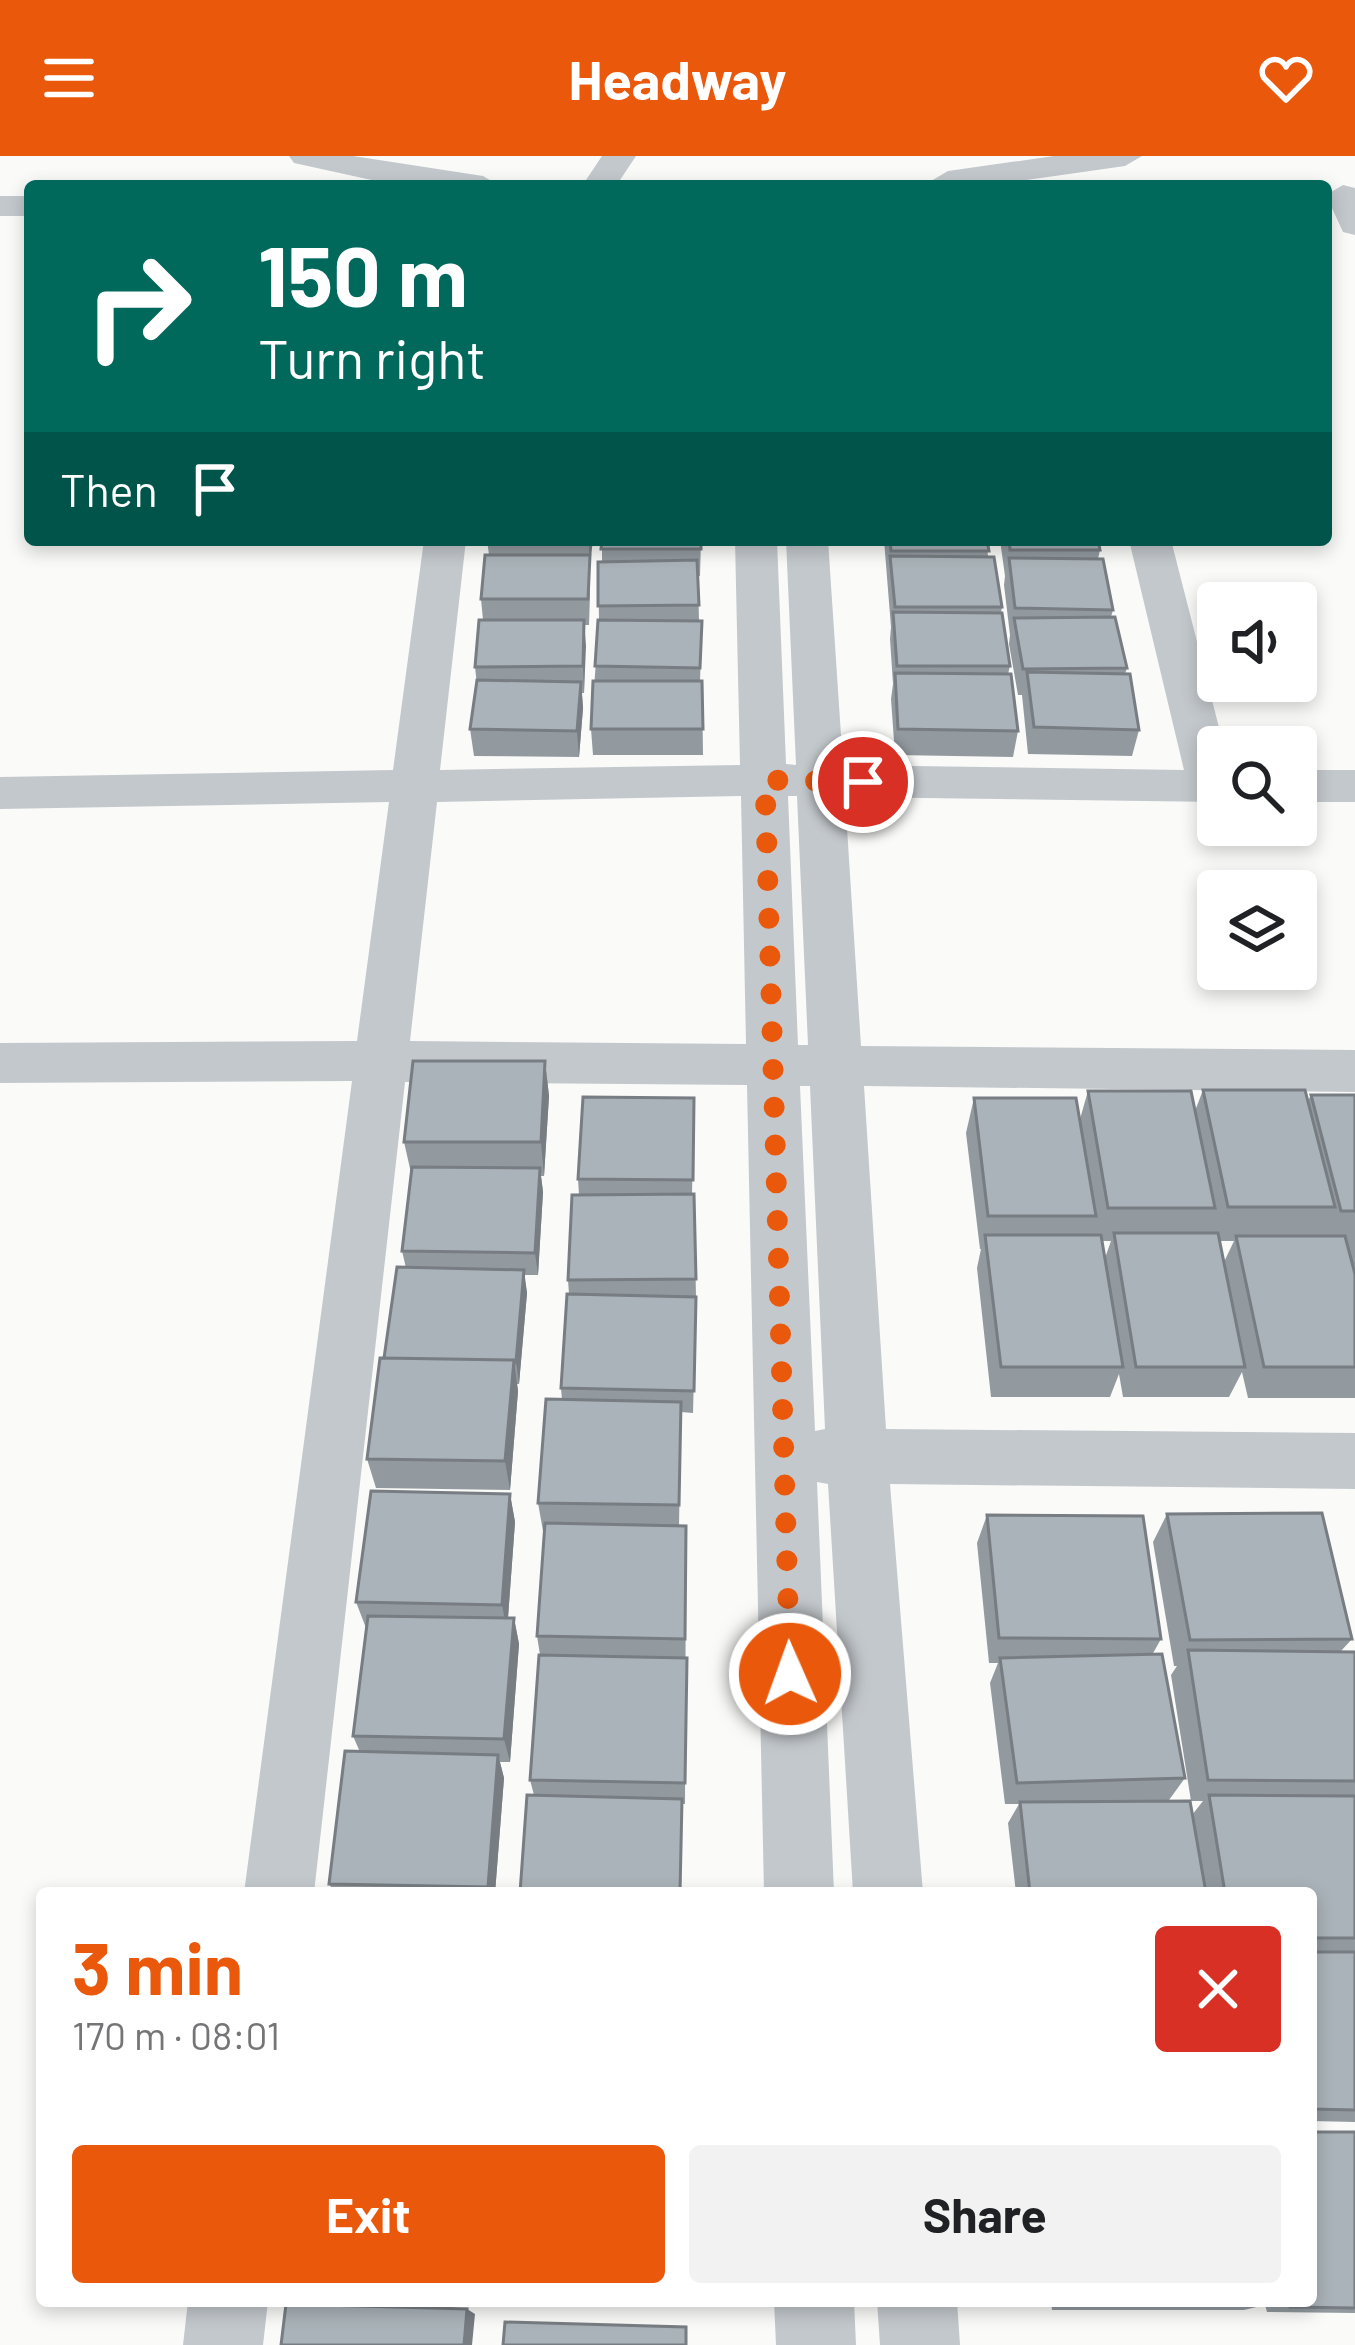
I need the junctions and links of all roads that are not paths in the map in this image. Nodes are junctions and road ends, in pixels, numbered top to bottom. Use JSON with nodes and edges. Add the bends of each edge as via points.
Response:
{"nodes":[{"id":1,"x":306,"y":156,"type":"edge"},
{"id":2,"x":1125,"y":156,"type":"edge"},
{"id":3,"x":942,"y":174,"type":"edge"},
{"id":4,"x":418,"y":180,"type":"edge"},
{"id":5,"x":444,"y":546,"type":"edge"},
{"id":6,"x":757,"y":546,"type":"edge"},
{"id":7,"x":806,"y":546,"type":"edge"},
{"id":8,"x":1152,"y":546,"type":"edge"},
{"id":9,"x":1198,"y":726,"type":"edge"},
{"id":10,"x":793,"y":780,"type":"junction"},
{"id":11,"x":413,"y":785,"type":"junction"},
{"id":12,"x":1197,"y":786,"type":"edge"},
{"id":13,"x":1317,"y":786,"type":"edge"},
{"id":14,"x":1355,"y":786,"type":"edge"},
{"id":15,"x":0,"y":793,"type":"edge"},
{"id":16,"x":383,"y":1061,"type":"junction"},
{"id":17,"x":0,"y":1064,"type":"edge"},
{"id":18,"x":773,"y":1066,"type":"junction"},
{"id":19,"x":834,"y":1066,"type":"junction"},
{"id":20,"x":1355,"y":1071,"type":"edge"},
{"id":21,"x":782,"y":1455,"type":"junction"},
{"id":22,"x":856,"y":1456,"type":"junction"},
{"id":23,"x":1355,"y":1461,"type":"edge"},
{"id":24,"x":280,"y":1887,"type":"edge"},
{"id":25,"x":799,"y":1887,"type":"edge"},
{"id":26,"x":888,"y":1887,"type":"edge"},
{"id":27,"x":227,"y":2307,"type":"edge"},
{"id":28,"x":814,"y":2307,"type":"edge"},
{"id":29,"x":917,"y":2307,"type":"edge"},
{"id":30,"x":223,"y":2345,"type":"edge"},
{"id":31,"x":816,"y":2345,"type":"edge"},
{"id":32,"x":920,"y":2345,"type":"edge"}],
"edges":[{"from":1,"to":4,"type":"street"},
{"from":2,"to":3,"type":"street"},
{"from":5,"to":11,"type":"street"},
{"from":6,"to":10,"type":"street"},
{"from":7,"to":10,"type":"street"},
{"from":8,"to":9,"type":"street"},
{"from":10,"to":11,"type":"street"},
{"from":10,"to":12,"type":"street"},
{"from":10,"to":18,"type":"street"},
{"from":10,"to":19,"type":"street"},
{"from":11,"to":15,"type":"street"},
{"from":11,"to":16,"type":"street"},
{"from":13,"to":14,"type":"street"},
{"from":16,"to":17,"type":"street"},
{"from":16,"to":18,"type":"street"},
{"from":16,"to":24,"type":"street"},
{"from":18,"to":19,"type":"street"},
{"from":18,"to":21,"type":"street"},
{"from":19,"to":20,"type":"street"},
{"from":19,"to":22,"type":"street"},
{"from":21,"to":22,"type":"street"},
{"from":21,"to":25,"type":"street"},
{"from":22,"to":23,"type":"street"},
{"from":22,"to":26,"type":"street"},
{"from":27,"to":30,"type":"street"},
{"from":28,"to":31,"type":"street"},
{"from":29,"to":32,"type":"street"}]}
